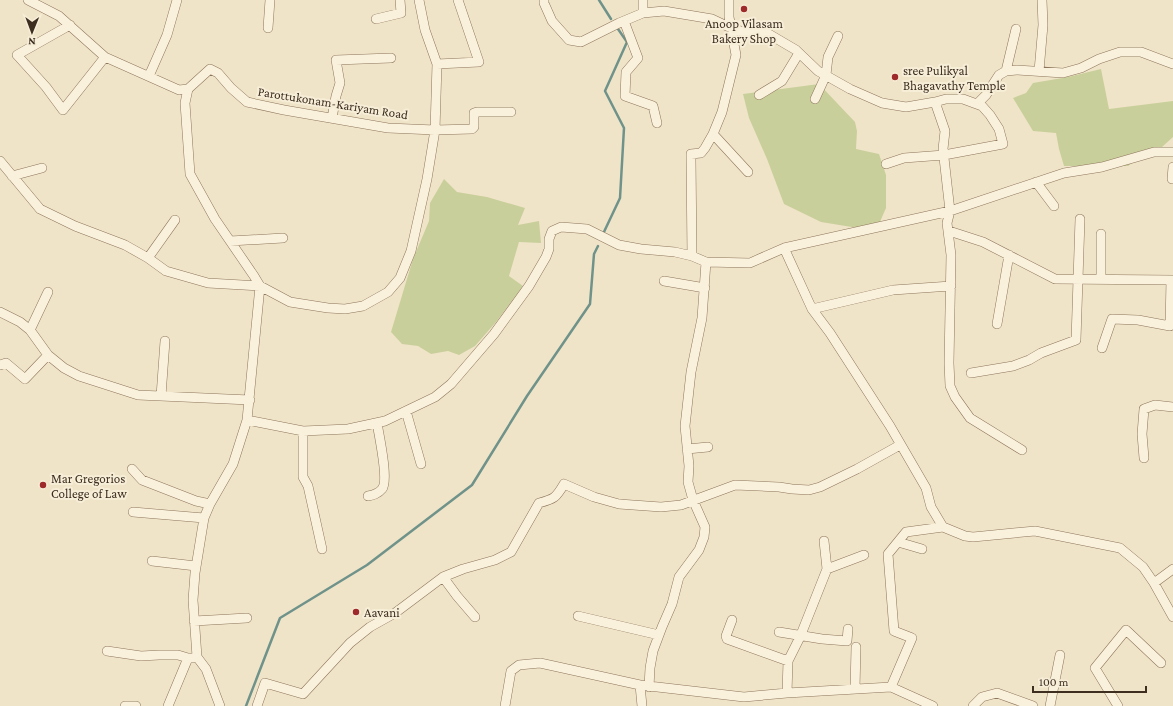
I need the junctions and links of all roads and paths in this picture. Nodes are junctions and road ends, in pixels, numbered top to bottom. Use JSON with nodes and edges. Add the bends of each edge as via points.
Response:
{"nodes":[{"id":1,"x":28,"y":0,"type":"edge"},
{"id":2,"x":177,"y":0,"type":"edge"},
{"id":3,"x":270,"y":0,"type":"edge"},
{"id":4,"x":400,"y":0,"type":"edge"},
{"id":5,"x":419,"y":0,"type":"edge"},
{"id":6,"x":458,"y":0,"type":"edge"},
{"id":7,"x":544,"y":0,"type":"edge"},
{"id":8,"x":643,"y":0,"type":"edge"},
{"id":9,"x":730,"y":0,"type":"edge"},
{"id":10,"x":1042,"y":0,"type":"edge"},
{"id":11,"x":643,"y":13,"type":"junction"},
{"id":12,"x":376,"y":19,"type":"dead end"},
{"id":13,"x":624,"y":21,"type":"junction"},
{"id":14,"x":70,"y":25,"type":"junction"},
{"id":15,"x":268,"y":28,"type":"dead end"},
{"id":16,"x":731,"y":28,"type":"junction"},
{"id":17,"x":1016,"y":29,"type":"dead end"},
{"id":18,"x":838,"y":36,"type":"dead end"},
{"id":19,"x":799,"y":53,"type":"junction"},
{"id":20,"x":105,"y":57,"type":"junction"},
{"id":21,"x":391,"y":58,"type":"dead end"},
{"id":22,"x":437,"y":64,"type":"junction"},
{"id":23,"x":1173,"y":64,"type":"edge"},
{"id":24,"x":1006,"y":71,"type":"junction"},
{"id":25,"x":1039,"y":71,"type":"junction"},
{"id":26,"x":826,"y":75,"type":"junction"},
{"id":27,"x":149,"y":76,"type":"junction"},
{"id":28,"x":188,"y":89,"type":"junction"},
{"id":29,"x":759,"y":95,"type":"dead end"},
{"id":30,"x":815,"y":99,"type":"dead end"},
{"id":31,"x":936,"y":102,"type":"junction"},
{"id":32,"x":977,"y":104,"type":"junction"},
{"id":33,"x":512,"y":112,"type":"dead end"},
{"id":34,"x":332,"y":118,"type":"junction"},
{"id":35,"x":657,"y":123,"type":"dead end"},
{"id":36,"x":436,"y":130,"type":"junction"},
{"id":37,"x":713,"y":134,"type":"junction"},
{"id":38,"x":1173,"y":152,"type":"edge"},
{"id":39,"x":944,"y":155,"type":"junction"},
{"id":40,"x":0,"y":162,"type":"edge"},
{"id":41,"x":886,"y":164,"type":"dead end"},
{"id":42,"x":1173,"y":167,"type":"edge"},
{"id":43,"x":42,"y":168,"type":"dead end"},
{"id":44,"x":748,"y":172,"type":"dead end"},
{"id":45,"x":12,"y":176,"type":"junction"},
{"id":46,"x":1172,"y":178,"type":"edge"},
{"id":47,"x":1036,"y":182,"type":"junction"},
{"id":48,"x":1054,"y":206,"type":"dead end"},
{"id":49,"x":950,"y":211,"type":"junction"},
{"id":50,"x":1080,"y":219,"type":"dead end"},
{"id":51,"x":175,"y":220,"type":"dead end"},
{"id":52,"x":949,"y":231,"type":"junction"},
{"id":53,"x":1101,"y":234,"type":"dead end"},
{"id":54,"x":283,"y":238,"type":"dead end"},
{"id":55,"x":230,"y":241,"type":"junction"},
{"id":56,"x":784,"y":248,"type":"junction"},
{"id":57,"x":1009,"y":255,"type":"junction"},
{"id":58,"x":692,"y":256,"type":"junction"},
{"id":59,"x":148,"y":258,"type":"junction"},
{"id":60,"x":706,"y":262,"type":"junction"},
{"id":61,"x":1078,"y":278,"type":"junction"},
{"id":62,"x":1101,"y":279,"type":"junction"},
{"id":63,"x":1172,"y":280,"type":"edge"},
{"id":64,"x":664,"y":281,"type":"dead end"},
{"id":65,"x":260,"y":286,"type":"junction"},
{"id":66,"x":951,"y":286,"type":"junction"},
{"id":67,"x":705,"y":288,"type":"junction"},
{"id":68,"x":48,"y":292,"type":"dead end"},
{"id":69,"x":812,"y":309,"type":"junction"},
{"id":70,"x":0,"y":312,"type":"edge"},
{"id":71,"x":997,"y":324,"type":"dead end"},
{"id":72,"x":30,"y":330,"type":"junction"},
{"id":73,"x":165,"y":341,"type":"dead end"},
{"id":74,"x":1102,"y":348,"type":"dead end"},
{"id":75,"x":48,"y":355,"type":"junction"},
{"id":76,"x":0,"y":366,"type":"edge"},
{"id":77,"x":972,"y":373,"type":"dead end"},
{"id":78,"x":160,"y":396,"type":"junction"},
{"id":79,"x":250,"y":400,"type":"junction"},
{"id":80,"x":1173,"y":407,"type":"edge"},
{"id":81,"x":406,"y":412,"type":"junction"},
{"id":82,"x":248,"y":420,"type":"junction"},
{"id":83,"x":377,"y":423,"type":"junction"},
{"id":84,"x":303,"y":431,"type":"junction"},
{"id":85,"x":900,"y":445,"type":"junction"},
{"id":86,"x":708,"y":447,"type":"dead end"},
{"id":87,"x":687,"y":449,"type":"junction"},
{"id":88,"x":1022,"y":450,"type":"dead end"},
{"id":89,"x":1144,"y":458,"type":"dead end"},
{"id":90,"x":421,"y":464,"type":"dead end"},
{"id":91,"x":132,"y":469,"type":"dead end"},
{"id":92,"x":368,"y":496,"type":"dead end"},
{"id":93,"x":693,"y":500,"type":"junction"},
{"id":94,"x":210,"y":504,"type":"junction"},
{"id":95,"x":133,"y":512,"type":"dead end"},
{"id":96,"x":204,"y":518,"type":"junction"},
{"id":97,"x":943,"y":526,"type":"junction"},
{"id":98,"x":824,"y":541,"type":"dead end"},
{"id":99,"x":898,"y":542,"type":"junction"},
{"id":100,"x":322,"y":549,"type":"dead end"},
{"id":101,"x":922,"y":549,"type":"dead end"},
{"id":102,"x":864,"y":555,"type":"dead end"},
{"id":103,"x":152,"y":560,"type":"dead end"},
{"id":104,"x":196,"y":566,"type":"junction"},
{"id":105,"x":827,"y":568,"type":"junction"},
{"id":106,"x":1173,"y":568,"type":"edge"},
{"id":107,"x":443,"y":577,"type":"junction"},
{"id":108,"x":1154,"y":583,"type":"junction"},
{"id":109,"x":578,"y":616,"type":"dead end"},
{"id":110,"x":475,"y":617,"type":"dead end"},
{"id":111,"x":1173,"y":617,"type":"edge"},
{"id":112,"x":247,"y":618,"type":"dead end"},
{"id":113,"x":732,"y":620,"type":"dead end"},
{"id":114,"x":194,"y":621,"type":"junction"},
{"id":115,"x":848,"y":629,"type":"dead end"},
{"id":116,"x":779,"y":632,"type":"dead end"},
{"id":117,"x":659,"y":635,"type":"junction"},
{"id":118,"x":800,"y":636,"type":"junction"},
{"id":119,"x":856,"y":647,"type":"dead end"},
{"id":120,"x":107,"y":651,"type":"dead end"},
{"id":121,"x":1060,"y":655,"type":"dead end"},
{"id":122,"x":192,"y":658,"type":"junction"},
{"id":123,"x":788,"y":661,"type":"junction"},
{"id":124,"x":1161,"y":663,"type":"dead end"},
{"id":125,"x":644,"y":686,"type":"junction"},
{"id":126,"x":891,"y":687,"type":"junction"},
{"id":127,"x":855,"y":689,"type":"junction"},
{"id":128,"x":787,"y":693,"type":"junction"},
{"id":129,"x":125,"y":706,"type":"edge"},
{"id":130,"x":136,"y":706,"type":"edge"},
{"id":131,"x":168,"y":706,"type":"edge"},
{"id":132,"x":220,"y":706,"type":"edge"},
{"id":133,"x":257,"y":706,"type":"edge"},
{"id":134,"x":505,"y":706,"type":"edge"},
{"id":135,"x":642,"y":706,"type":"edge"},
{"id":136,"x":933,"y":706,"type":"edge"},
{"id":137,"x":973,"y":706,"type":"edge"},
{"id":138,"x":1033,"y":706,"type":"edge"},
{"id":139,"x":1050,"y":706,"type":"edge"},
{"id":140,"x":1118,"y":706,"type":"edge"}],
"edges":[{"from":1,"to":14,"type":"street","via":[[59,16]]},
{"from":2,"to":27,"type":"street","via":[[167,35]]},
{"from":3,"to":15,"type":"street"},
{"from":4,"to":12,"type":"street","via":[[401,13]]},
{"from":5,"to":22,"type":"street","via":[[425,30]]},
{"from":6,"to":22,"type":"street","via":[[479,62]]},
{"from":7,"to":13,"type":"street","via":[[552,21],[569,40],[581,42]]},
{"from":8,"to":11,"type":"street"},
{"from":9,"to":16,"type":"street"},
{"from":10,"to":25,"type":"street","via":[[1043,25]]},
{"from":11,"to":13,"type":"street"},
{"from":11,"to":16,"type":"street","via":[[664,11],[688,14],[712,19]]},
{"from":13,"to":35,"type":"street","via":[[638,58],[626,72],[625,96],[652,106]]},
{"from":14,"to":20,"type":"street"},
{"from":14,"to":20,"type":"street","via":[[16,55],[46,87],[63,110]]},
{"from":16,"to":19,"type":"street","via":[[767,34]]},
{"from":16,"to":37,"type":"street","via":[[736,55],[722,112]]},
{"from":17,"to":24,"type":"street"},
{"from":18,"to":26,"type":"street","via":[[828,57]]},
{"from":19,"to":26,"type":"street"},
{"from":19,"to":29,"type":"street","via":[[782,81]]},
{"from":20,"to":27,"type":"street"},
{"from":21,"to":34,"type":"street","via":[[336,60],[340,84]]},
{"from":22,"to":36,"type":"street"},
{"from":23,"to":25,"type":"street","via":[[1141,52],[1120,52],[1063,73]]},
{"from":24,"to":25,"type":"street"},
{"from":24,"to":32,"type":"street","via":[[999,75]]},
{"from":26,"to":30,"type":"street"},
{"from":26,"to":31,"type":"street","via":[[882,103],[906,107]]},
{"from":27,"to":28,"type":"street","via":[[179,90]]},
{"from":28,"to":34,"type":"street","name":"Parottukonam-Kariyam Road","via":[[210,69],[218,73],[247,102]]},
{"from":28,"to":55,"type":"street","via":[[185,103],[190,174]]},
{"from":31,"to":32,"type":"street","via":[[963,99]]},
{"from":31,"to":39,"type":"street","via":[[945,131]]},
{"from":32,"to":39,"type":"street","via":[[990,115],[999,129],[1002,144]]},
{"from":33,"to":36,"type":"street","name":"Parottukonam-Kariyam Road","via":[[477,112],[474,113],[472,129]]},
{"from":34,"to":36,"type":"street","name":"Parottukonam-Kariyam Road","via":[[388,128]]},
{"from":36,"to":65,"type":"street","via":[[411,251],[400,278],[388,292],[363,306],[345,309],[290,302]]},
{"from":37,"to":44,"type":"street"},
{"from":37,"to":58,"type":"street","via":[[701,152],[691,154]]},
{"from":38,"to":47,"type":"street","via":[[1154,152]]},
{"from":39,"to":41,"type":"street","via":[[904,158]]},
{"from":39,"to":49,"type":"street"},
{"from":40,"to":45,"type":"street"},
{"from":42,"to":46,"type":"street"},
{"from":43,"to":45,"type":"street"},
{"from":45,"to":59,"type":"street","via":[[40,209],[75,226],[125,245]]},
{"from":47,"to":48,"type":"street"},
{"from":47,"to":49,"type":"street"},
{"from":49,"to":52,"type":"street","via":[[947,223]]},
{"from":49,"to":56,"type":"street"},
{"from":50,"to":61,"type":"street"},
{"from":51,"to":59,"type":"street"},
{"from":52,"to":57,"type":"street","via":[[984,242]]},
{"from":52,"to":66,"type":"street"},
{"from":53,"to":62,"type":"street"},
{"from":54,"to":55,"type":"street"},
{"from":55,"to":65,"type":"street"},
{"from":56,"to":60,"type":"street","via":[[750,263]]},
{"from":56,"to":69,"type":"street"},
{"from":57,"to":61,"type":"street","via":[[1055,279]]},
{"from":57,"to":71,"type":"street"},
{"from":58,"to":60,"type":"street"},
{"from":58,"to":81,"type":"street","via":[[620,245],[587,228],[561,227],[552,231],[546,257],[529,286],[494,334],[443,391]]},
{"from":59,"to":65,"type":"street","via":[[166,270],[208,282]]},
{"from":60,"to":67,"type":"street"},
{"from":61,"to":62,"type":"street"},
{"from":61,"to":77,"type":"street","via":[[1076,340],[1013,366]]},
{"from":62,"to":63,"type":"street"},
{"from":63,"to":74,"type":"street","via":[[1170,326],[1138,320],[1112,320]]},
{"from":64,"to":67,"type":"street"},
{"from":65,"to":79,"type":"street"},
{"from":66,"to":69,"type":"street","via":[[893,290]]},
{"from":66,"to":88,"type":"street","via":[[949,363],[950,386],[954,397],[970,418]]},
{"from":67,"to":87,"type":"street","via":[[691,372],[685,426]]},
{"from":68,"to":72,"type":"street"},
{"from":69,"to":85,"type":"street","via":[[830,333]]},
{"from":70,"to":72,"type":"street"},
{"from":72,"to":75,"type":"street"},
{"from":73,"to":78,"type":"street"},
{"from":75,"to":76,"type":"street","via":[[25,379],[6,363]]},
{"from":75,"to":78,"type":"street","via":[[79,376],[138,394]]},
{"from":78,"to":79,"type":"street"},
{"from":79,"to":82,"type":"street"},
{"from":80,"to":89,"type":"street","via":[[1155,405],[1144,410]]},
{"from":81,"to":83,"type":"street"},
{"from":81,"to":90,"type":"street"},
{"from":82,"to":84,"type":"street"},
{"from":82,"to":94,"type":"street","via":[[233,464]]},
{"from":83,"to":84,"type":"street","via":[[348,429]]},
{"from":83,"to":92,"type":"street","via":[[384,483],[377,494]]},
{"from":84,"to":100,"type":"street","via":[[302,477],[308,486]]},
{"from":85,"to":93,"type":"street","via":[[833,482],[809,490],[735,485]]},
{"from":85,"to":97,"type":"street","via":[[926,488],[931,507]]},
{"from":86,"to":87,"type":"street"},
{"from":87,"to":93,"type":"street","via":[[688,482]]},
{"from":91,"to":94,"type":"street","via":[[142,480]]},
{"from":93,"to":107,"type":"street","via":[[681,505],[662,507],[619,504],[564,484],[557,496],[539,503],[511,552]]},
{"from":93,"to":117,"type":"street","via":[[705,527],[704,536],[699,550],[679,577],[672,604]]},
{"from":94,"to":96,"type":"street"},
{"from":95,"to":96,"type":"street"},
{"from":96,"to":104,"type":"street"},
{"from":97,"to":99,"type":"street","via":[[906,532]]},
{"from":97,"to":108,"type":"street","via":[[973,537],[1036,531],[1120,548],[1143,567]]},
{"from":98,"to":105,"type":"street"},
{"from":99,"to":101,"type":"street"},
{"from":99,"to":126,"type":"street","via":[[888,554],[894,631],[912,638]]},
{"from":102,"to":105,"type":"street"},
{"from":103,"to":104,"type":"street"},
{"from":104,"to":114,"type":"street"},
{"from":105,"to":118,"type":"street"},
{"from":106,"to":108,"type":"street"},
{"from":107,"to":110,"type":"street"},
{"from":107,"to":133,"type":"street","via":[[350,643],[304,694],[265,683]]},
{"from":108,"to":111,"type":"street"},
{"from":109,"to":117,"type":"street"},
{"from":112,"to":114,"type":"street"},
{"from":113,"to":123,"type":"street","via":[[727,639]]},
{"from":114,"to":122,"type":"street"},
{"from":115,"to":118,"type":"street","via":[[847,641]]},
{"from":116,"to":118,"type":"street"},
{"from":117,"to":125,"type":"street"},
{"from":118,"to":123,"type":"street"},
{"from":119,"to":127,"type":"street"},
{"from":120,"to":122,"type":"street","via":[[141,656],[178,655]]},
{"from":121,"to":139,"type":"street"},
{"from":122,"to":131,"type":"street"},
{"from":122,"to":132,"type":"street","via":[[206,669]]},
{"from":123,"to":128,"type":"street"},
{"from":124,"to":140,"type":"street","via":[[1126,630],[1095,668]]},
{"from":125,"to":128,"type":"street","via":[[744,697]]},
{"from":125,"to":134,"type":"street","via":[[540,663],[519,665],[511,672]]},
{"from":125,"to":135,"type":"street"},
{"from":126,"to":127,"type":"street"},
{"from":126,"to":136,"type":"street"},
{"from":127,"to":128,"type":"street"},
{"from":129,"to":130,"type":"street"},
{"from":137,"to":138,"type":"street","via":[[982,698],[997,693]]}]}
